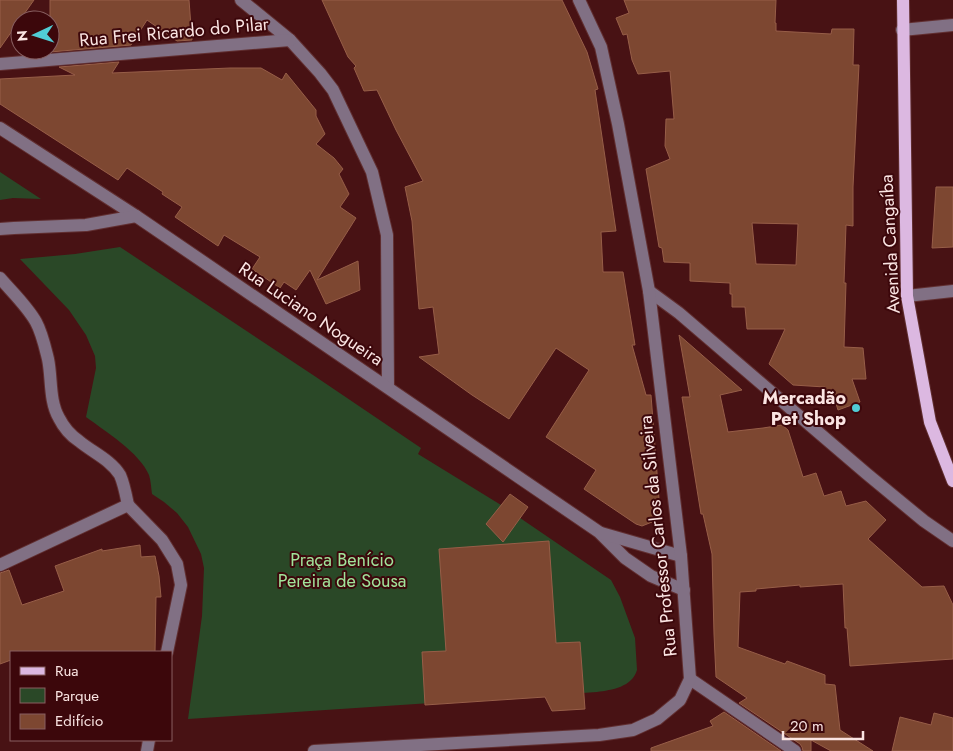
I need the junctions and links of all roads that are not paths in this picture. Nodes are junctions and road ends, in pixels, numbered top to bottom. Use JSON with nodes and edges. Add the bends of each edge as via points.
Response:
{"nodes":[{"id":1,"x":241,"y":0,"type":"edge"},
{"id":2,"x":579,"y":0,"type":"edge"},
{"id":3,"x":903,"y":0,"type":"edge"},
{"id":4,"x":953,"y":25,"type":"edge"},
{"id":5,"x":902,"y":30,"type":"junction"},
{"id":6,"x":290,"y":40,"type":"junction"},
{"id":7,"x":0,"y":64,"type":"edge"},
{"id":8,"x":0,"y":128,"type":"edge"},
{"id":9,"x":136,"y":216,"type":"junction"},
{"id":10,"x":0,"y":229,"type":"edge"},
{"id":11,"x":0,"y":278,"type":"edge"},
{"id":12,"x":649,"y":290,"type":"junction"},
{"id":13,"x":953,"y":291,"type":"edge"},
{"id":14,"x":906,"y":296,"type":"junction"},
{"id":15,"x":388,"y":387,"type":"junction"},
{"id":16,"x":953,"y":481,"type":"edge"},
{"id":17,"x":128,"y":505,"type":"junction"},
{"id":18,"x":599,"y":532,"type":"junction"},
{"id":19,"x":953,"y":542,"type":"edge"},
{"id":20,"x":681,"y":556,"type":"junction"},
{"id":21,"x":0,"y":565,"type":"edge"},
{"id":22,"x":684,"y":590,"type":"junction"},
{"id":23,"x":167,"y":651,"type":"edge"},
{"id":24,"x":690,"y":679,"type":"junction"},
{"id":25,"x":314,"y":751,"type":"edge"},
{"id":26,"x":795,"y":751,"type":"edge"}],
"edges":[{"from":1,"to":6,"type":"street"},
{"from":2,"to":12,"type":"street","name":"Rua Professor Carlos da Silveira","via":[[601,47]]},
{"from":3,"to":5,"type":"main road","name":"Avenida Cangaíba"},
{"from":4,"to":5,"type":"street"},
{"from":5,"to":14,"type":"main road","name":"Avenida Cangaíba"},
{"from":6,"to":7,"type":"street","name":"Rua Frei Ricardo do Pilar"},
{"from":6,"to":15,"type":"street","via":[[332,90],[372,172],[387,235]]},
{"from":8,"to":9,"type":"street","name":"Rua Luciano Nogueira"},
{"from":9,"to":10,"type":"street","via":[[86,224]]},
{"from":9,"to":15,"type":"street","name":"Rua Luciano Nogueira"},
{"from":11,"to":17,"type":"street","via":[[24,305],[44,342],[52,399],[58,416],[67,431],[110,464],[119,475]]},
{"from":12,"to":19,"type":"street"},
{"from":12,"to":20,"type":"street","name":"Rua Professor Carlos da Silveira"},
{"from":13,"to":14,"type":"street"},
{"from":14,"to":16,"type":"main road","name":"Avenida Cangaíba","via":[[930,422]]},
{"from":15,"to":18,"type":"street","name":"Rua Luciano Nogueira"},
{"from":17,"to":21,"type":"street"},
{"from":17,"to":23,"type":"street","via":[[162,540],[176,564],[181,584]]},
{"from":18,"to":20,"type":"street","name":"Rua Luciano Nogueira"},
{"from":18,"to":22,"type":"street","name":"Rua Luciano Nogueira","via":[[625,558],[651,576]]},
{"from":20,"to":22,"type":"street","name":"Rua Professor Carlos da Silveira"},
{"from":22,"to":24,"type":"street","name":"Rua Professor Carlos da Silveira"},
{"from":24,"to":25,"type":"street","name":"Rua Professor Carlos da Silveira","via":[[680,700],[657,719],[632,730],[599,735]]},
{"from":24,"to":26,"type":"street"}]}
